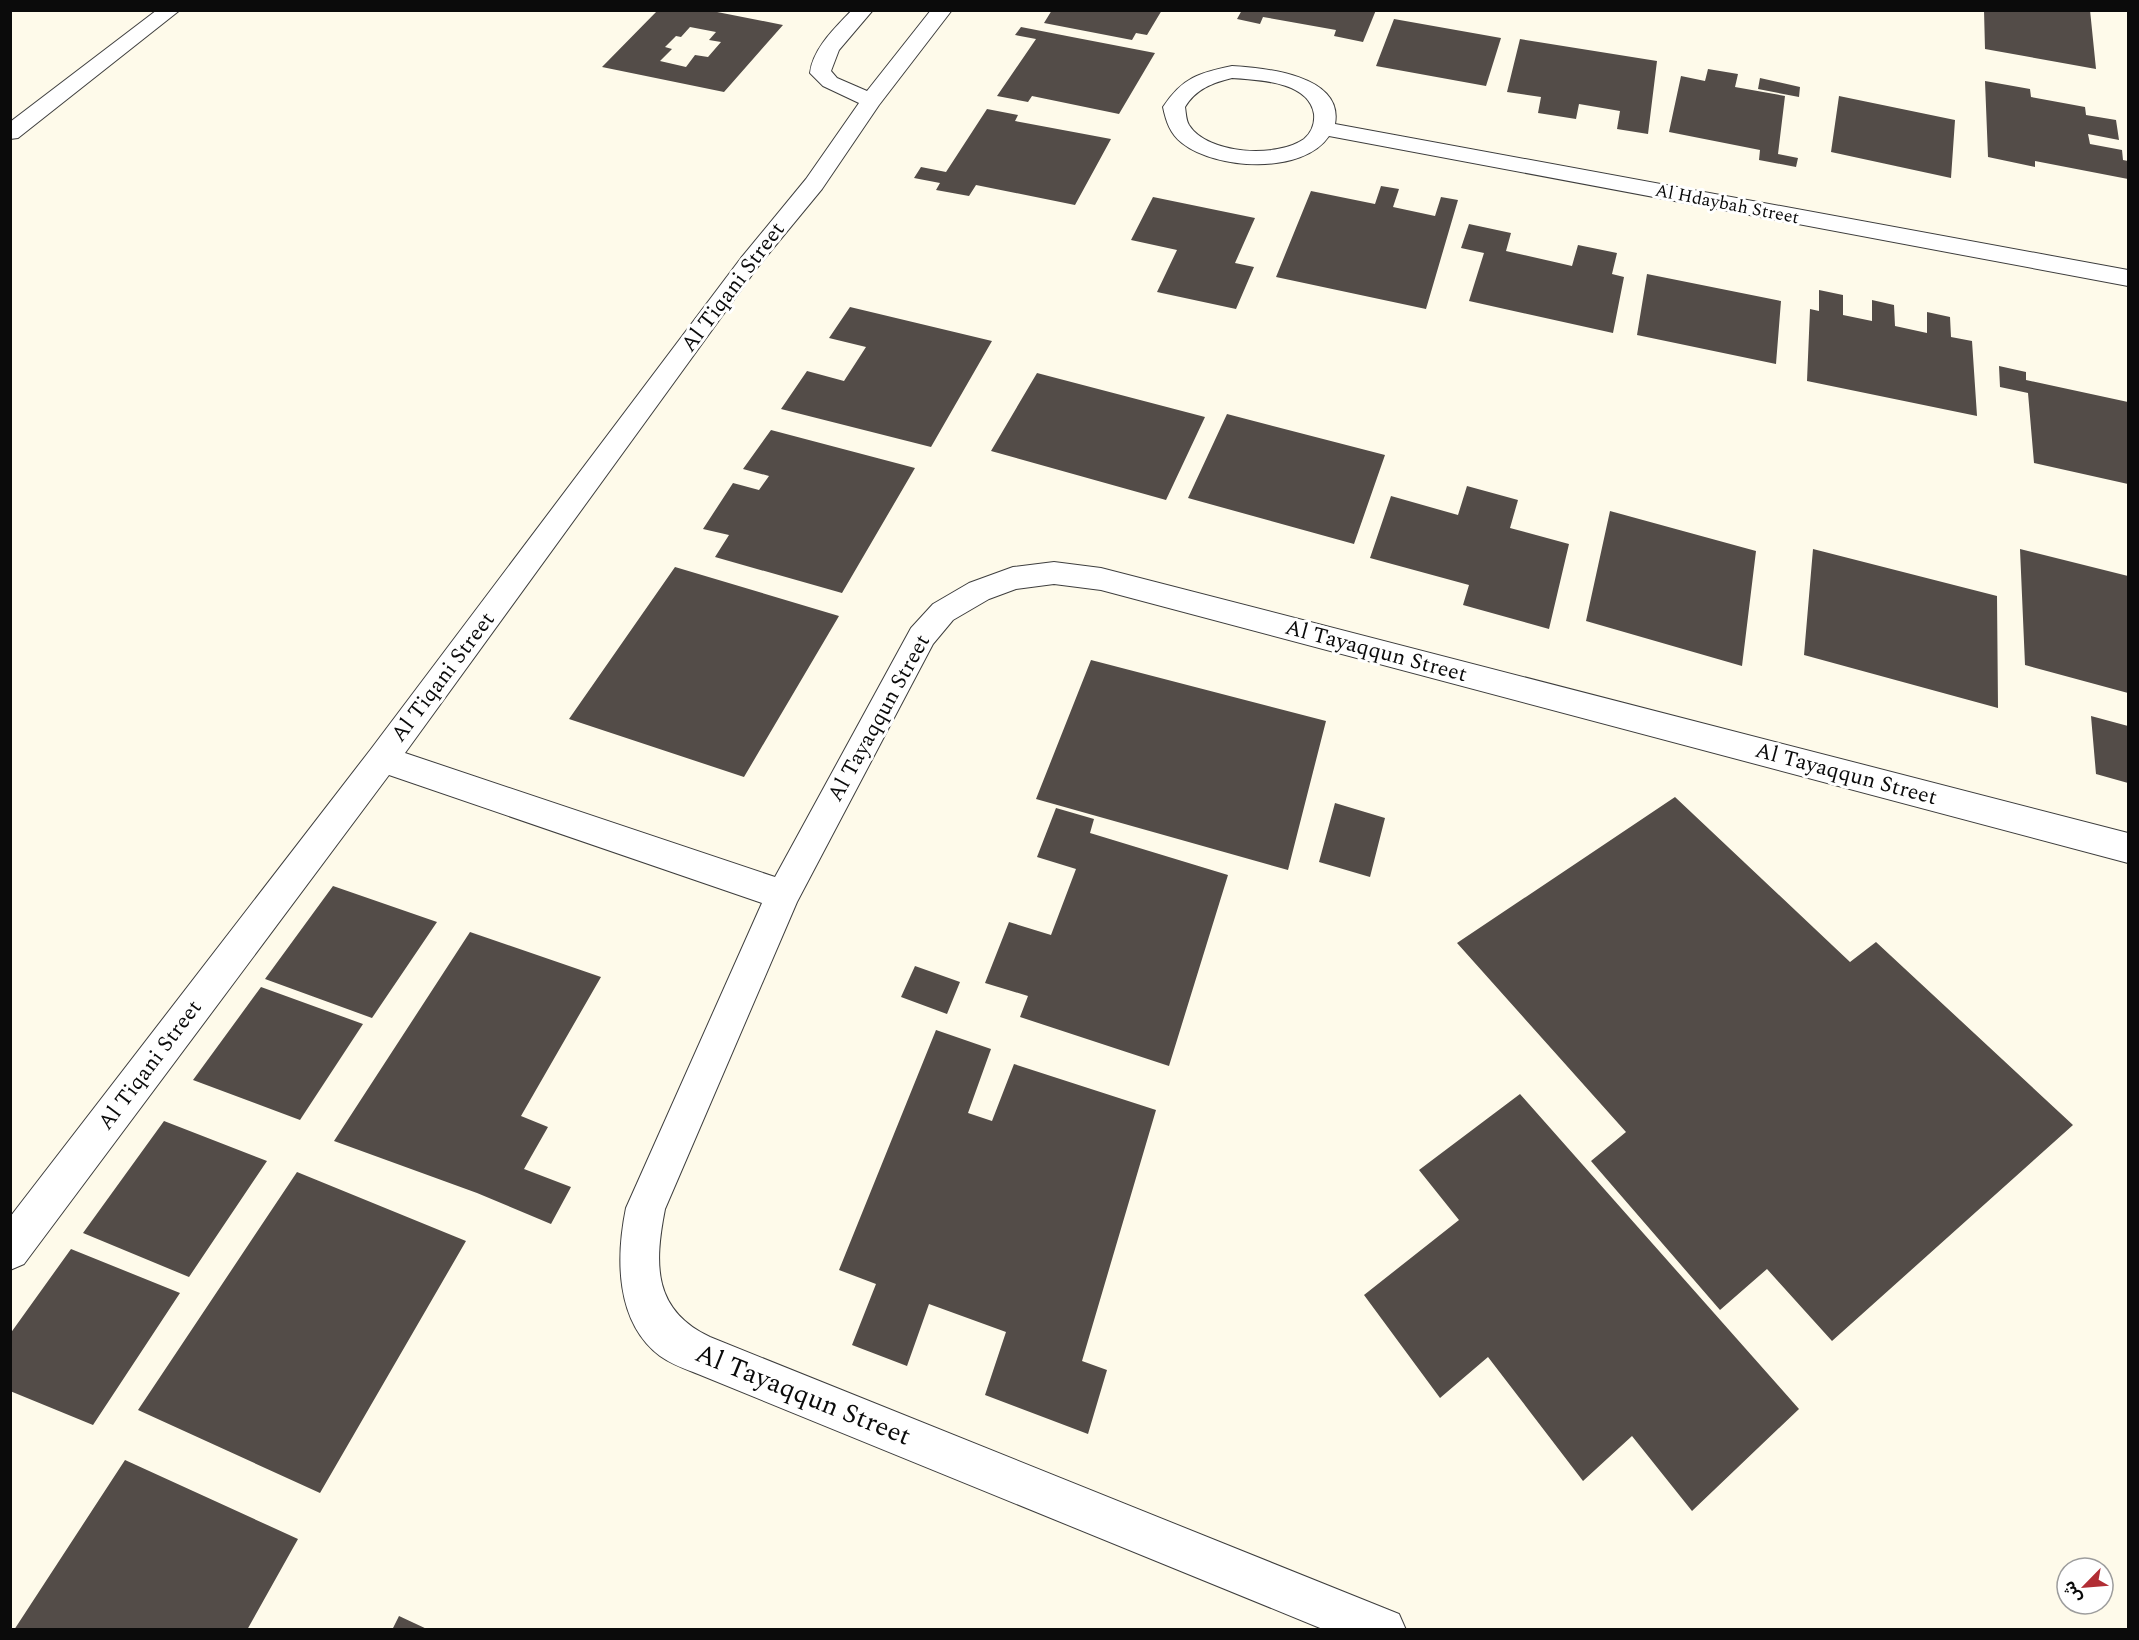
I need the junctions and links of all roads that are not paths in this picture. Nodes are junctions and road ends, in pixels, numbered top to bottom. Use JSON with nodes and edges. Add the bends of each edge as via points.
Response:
{"nodes":[{"id":1,"x":170,"y":10,"type":"edge"},
{"id":2,"x":862,"y":10,"type":"edge"},
{"id":3,"x":942,"y":10,"type":"edge"},
{"id":4,"x":871,"y":101,"type":"junction"},
{"id":5,"x":1324,"y":129,"type":"junction"},
{"id":6,"x":10,"y":133,"type":"edge"},
{"id":7,"x":2128,"y":278,"type":"edge"},
{"id":8,"x":382,"y":759,"type":"junction"},
{"id":9,"x":2128,"y":848,"type":"edge"},
{"id":10,"x":783,"y":896,"type":"junction"},
{"id":11,"x":10,"y":1250,"type":"edge"},
{"id":12,"x":1383,"y":1629,"type":"edge"}],
"edges":[{"from":1,"to":6,"type":"street"},
{"from":2,"to":4,"type":"street","via":[[825,56],[820,73],[830,82]]},
{"from":3,"to":4,"type":"street","name":"Al Tiqani Street"},
{"from":4,"to":8,"type":"street","name":"Al Tiqani Street","via":[[814,184],[750,263]]},
{"from":5,"to":5,"type":"street","via":[[1326,111],[1314,94],[1292,81],[1263,73],[1232,72],[1204,78],[1184,91],[1174,107],[1178,125],[1194,142],[1221,154],[1254,158],[1285,155],[1310,145]]},
{"from":5,"to":7,"type":"street","name":"Al Hdaybah Street"},
{"from":8,"to":10,"type":"street"},
{"from":8,"to":11,"type":"street","name":"Al Tiqani Street"},
{"from":9,"to":10,"type":"street","name":"Al Tayaqqun Street","via":[[1101,579],[1054,573],[1013,578],[979,591],[943,612],[922,636]]},
{"from":10,"to":12,"type":"street","name":"Al Tayaqqun Street","via":[[646,1208],[639,1239],[639,1270],[643,1297],[656,1321],[674,1341],[698,1353]]}]}
